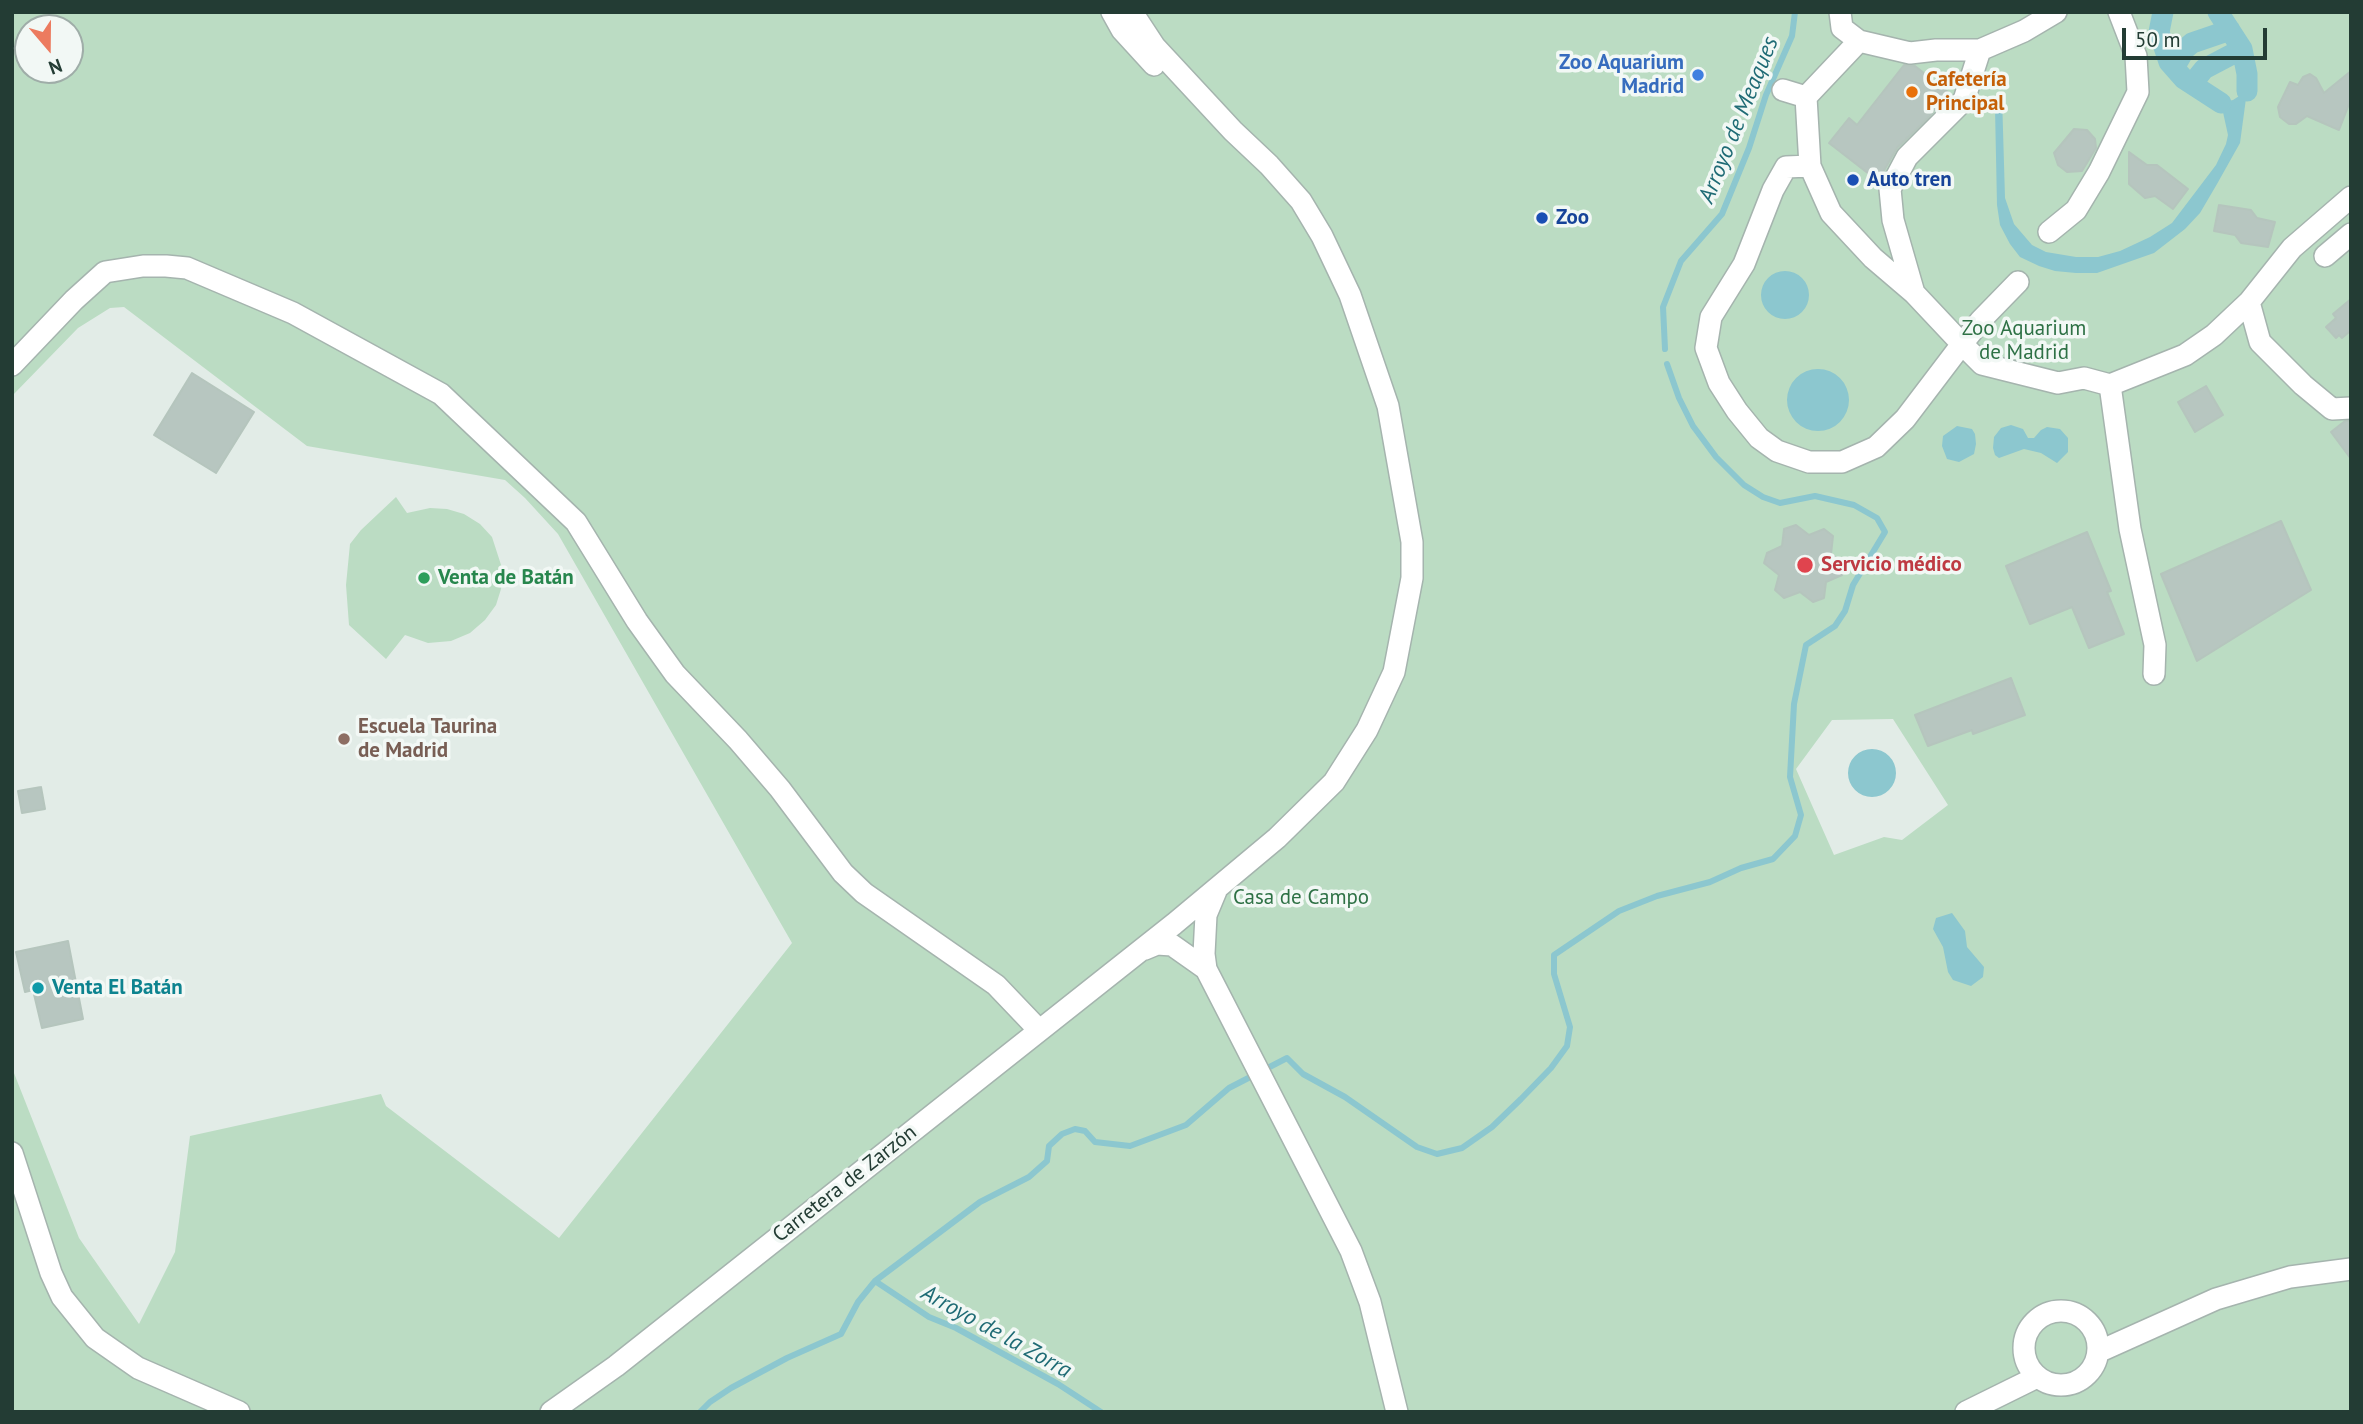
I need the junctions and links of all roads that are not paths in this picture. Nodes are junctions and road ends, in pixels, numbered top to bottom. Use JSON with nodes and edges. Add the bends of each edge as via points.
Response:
{"nodes":[{"id":1,"x":1112,"y":12,"type":"edge"},
{"id":2,"x":1132,"y":12,"type":"edge"},
{"id":3,"x":1840,"y":12,"type":"edge"},
{"id":4,"x":2056,"y":12,"type":"edge"},
{"id":5,"x":2119,"y":12,"type":"edge"},
{"id":6,"x":1859,"y":41,"type":"junction"},
{"id":7,"x":1980,"y":50,"type":"junction"},
{"id":8,"x":1783,"y":90,"type":"dead end"},
{"id":9,"x":1806,"y":97,"type":"junction"},
{"id":10,"x":1233,"y":131,"type":"junction"},
{"id":11,"x":1810,"y":166,"type":"junction"},
{"id":12,"x":2350,"y":199,"type":"edge"},
{"id":13,"x":2049,"y":232,"type":"dead end"},
{"id":14,"x":2351,"y":234,"type":"edge"},
{"id":15,"x":2325,"y":256,"type":"dead end"},
{"id":16,"x":2018,"y":282,"type":"dead end"},
{"id":17,"x":1914,"y":293,"type":"junction"},
{"id":18,"x":2249,"y":302,"type":"junction"},
{"id":19,"x":2214,"y":335,"type":"junction"},
{"id":20,"x":2260,"y":342,"type":"junction"},
{"id":21,"x":1962,"y":344,"type":"junction"},
{"id":22,"x":12,"y":365,"type":"edge"},
{"id":23,"x":2110,"y":385,"type":"junction"},
{"id":24,"x":2351,"y":408,"type":"edge"},
{"id":25,"x":2154,"y":674,"type":"dead end"},
{"id":26,"x":1218,"y":888,"type":"junction"},
{"id":27,"x":1174,"y":924,"type":"junction"},
{"id":28,"x":1137,"y":952,"type":"junction"},
{"id":29,"x":1205,"y":962,"type":"junction"},
{"id":30,"x":1038,"y":1029,"type":"junction"},
{"id":31,"x":12,"y":1153,"type":"edge"},
{"id":32,"x":2351,"y":1269,"type":"edge"},
{"id":33,"x":2098,"y":1352,"type":"junction"},
{"id":34,"x":616,"y":1366,"type":"junction"},
{"id":35,"x":2037,"y":1377,"type":"junction"},
{"id":36,"x":239,"y":1412,"type":"edge"},
{"id":37,"x":551,"y":1412,"type":"edge"},
{"id":38,"x":578,"y":1412,"type":"edge"},
{"id":39,"x":1397,"y":1412,"type":"edge"},
{"id":40,"x":1966,"y":1412,"type":"edge"}],
"edges":[{"from":1,"to":10,"type":"street","name":"Carretera de Zarzón","via":[[1155,66]]},
{"from":2,"to":10,"type":"street","name":"Carretera de Zarzón","via":[[1155,47]]},
{"from":3,"to":6,"type":"street","via":[[1842,28]]},
{"from":4,"to":7,"type":"street","via":[[2024,32]]},
{"from":5,"to":13,"type":"street","via":[[2136,56],[2138,92],[2076,210]]},
{"from":6,"to":7,"type":"street","via":[[1910,53]]},
{"from":6,"to":9,"type":"street"},
{"from":7,"to":17,"type":"street","via":[[1964,100],[1907,157],[1890,188],[1893,220]]},
{"from":8,"to":9,"type":"street"},
{"from":9,"to":11,"type":"street"},
{"from":10,"to":26,"type":"street","name":"Carretera de Zarzón","via":[[1301,201],[1350,295],[1388,406],[1412,542],[1412,578],[1394,672],[1367,730],[1334,782]]},
{"from":11,"to":17,"type":"street","via":[[1831,213]]},
{"from":11,"to":21,"type":"street","via":[[1786,167],[1744,264],[1711,317],[1706,348],[1719,383],[1759,438],[1777,451],[1809,462],[1842,462],[1877,447],[1905,419]]},
{"from":12,"to":18,"type":"street","via":[[2292,248]]},
{"from":14,"to":15,"type":"street"},
{"from":16,"to":21,"type":"street"},
{"from":17,"to":21,"type":"street"},
{"from":18,"to":19,"type":"street"},
{"from":18,"to":20,"type":"street"},
{"from":19,"to":20,"type":"street"},
{"from":19,"to":23,"type":"street","via":[[2185,355]]},
{"from":20,"to":24,"type":"street","via":[[2332,409]]},
{"from":21,"to":23,"type":"street","via":[[1982,364],[2058,383],[2084,378]]},
{"from":22,"to":30,"type":"street","via":[[105,272],[166,266],[187,268],[293,313],[442,394],[576,522],[675,674],[780,789],[843,873],[864,893],[996,985]]},
{"from":23,"to":25,"type":"street","via":[[2130,529],[2155,645]]},
{"from":26,"to":27,"type":"street","name":"Carretera de Zarzón"},
{"from":26,"to":29,"type":"street","name":"Carretera de Zarzón","via":[[1206,915]]},
{"from":27,"to":28,"type":"street","name":"Carretera de Zarzón"},
{"from":27,"to":29,"type":"street","via":[[1188,927]]},
{"from":28,"to":29,"type":"street","name":"Carretera de Zarzón","via":[[1166,943]]},
{"from":28,"to":30,"type":"street","name":"Carretera de Zarzón"},
{"from":29,"to":39,"type":"street","via":[[1351,1251],[1370,1302]]},
{"from":30,"to":34,"type":"street","name":"Carretera de Zarzón"},
{"from":31,"to":36,"type":"street","via":[[51,1273],[62,1297],[94,1338],[138,1368]]},
{"from":32,"to":33,"type":"street","via":[[2290,1277],[2216,1299]]},
{"from":33,"to":35,"type":"street","via":[[2080,1380],[2068,1385]]},
{"from":33,"to":35,"type":"street","via":[[2092,1328],[2083,1318],[2071,1312],[2047,1314],[2029,1328],[2025,1339],[2027,1363]]},
{"from":34,"to":37,"type":"street","name":"Carretera de Zarzón"},
{"from":34,"to":38,"type":"street"},
{"from":35,"to":40,"type":"street"}]}
